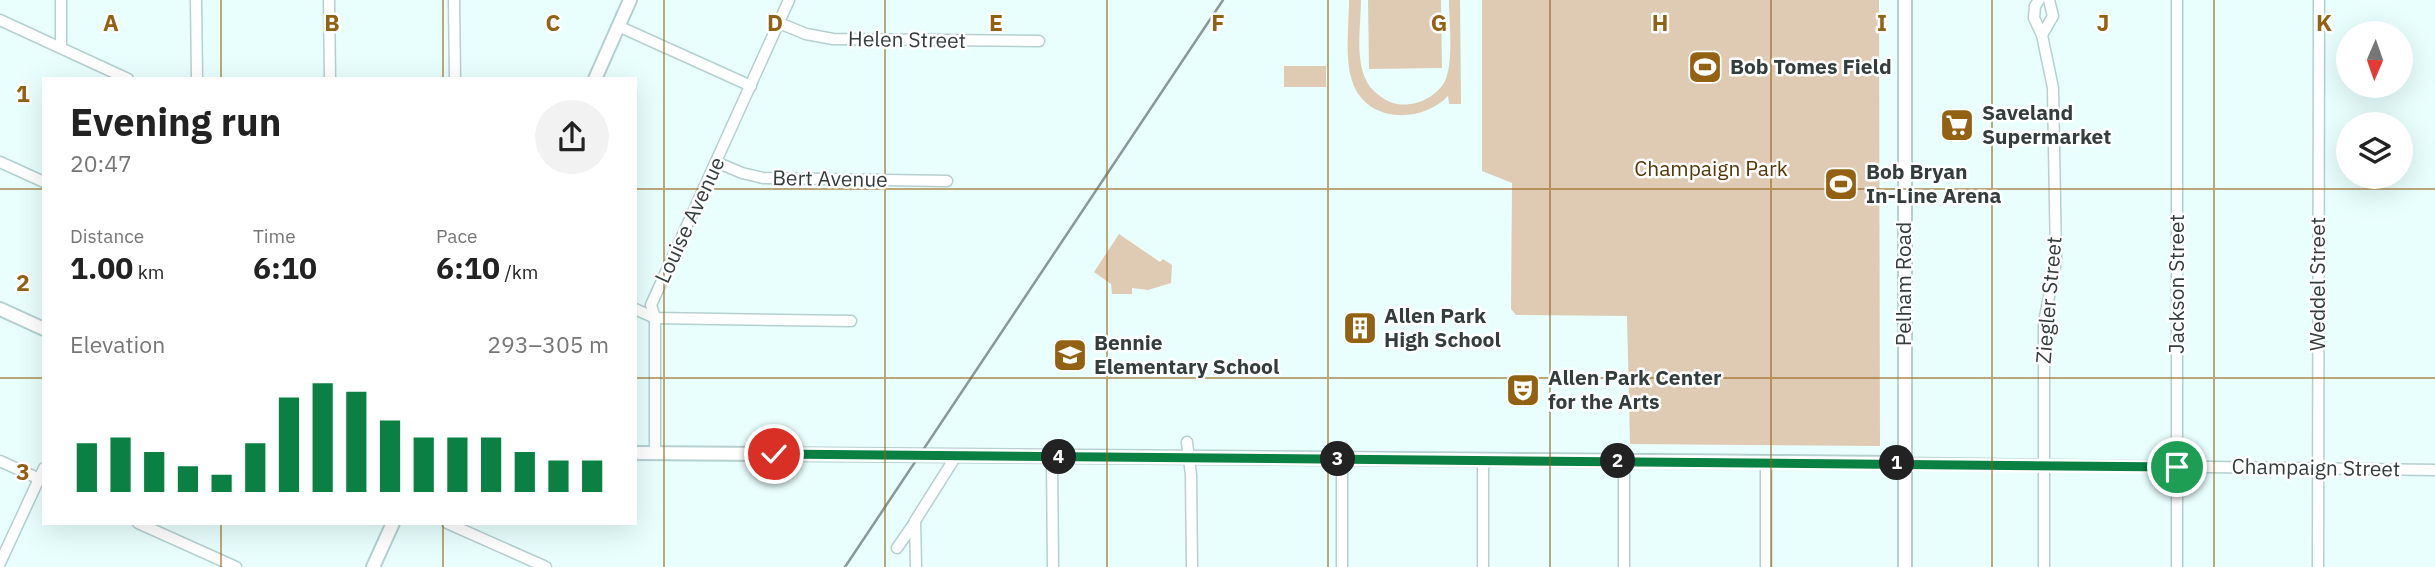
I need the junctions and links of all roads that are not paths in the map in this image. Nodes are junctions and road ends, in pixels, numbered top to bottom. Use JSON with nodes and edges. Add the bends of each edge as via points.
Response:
{"nodes":[{"id":1,"x":61,"y":0,"type":"edge"},
{"id":2,"x":196,"y":0,"type":"edge"},
{"id":3,"x":329,"y":0,"type":"edge"},
{"id":4,"x":454,"y":0,"type":"edge"},
{"id":5,"x":630,"y":0,"type":"edge"},
{"id":6,"x":789,"y":0,"type":"edge"},
{"id":7,"x":1905,"y":0,"type":"edge"},
{"id":8,"x":2039,"y":0,"type":"edge"},
{"id":9,"x":2049,"y":0,"type":"edge"},
{"id":10,"x":2177,"y":0,"type":"edge"},
{"id":11,"x":2319,"y":0,"type":"edge"},
{"id":12,"x":0,"y":20,"type":"edge"},
{"id":13,"x":779,"y":23,"type":"junction"},
{"id":14,"x":618,"y":26,"type":"junction"},
{"id":15,"x":2042,"y":35,"type":"junction"},
{"id":16,"x":1039,"y":41,"type":"dead end"},
{"id":17,"x":61,"y":48,"type":"junction"},
{"id":18,"x":124,"y":77,"type":"edge"},
{"id":19,"x":197,"y":77,"type":"edge"},
{"id":20,"x":330,"y":77,"type":"edge"},
{"id":21,"x":455,"y":77,"type":"edge"},
{"id":22,"x":596,"y":77,"type":"edge"},
{"id":23,"x":751,"y":86,"type":"junction"},
{"id":24,"x":0,"y":162,"type":"edge"},
{"id":25,"x":716,"y":162,"type":"junction"},
{"id":26,"x":42,"y":181,"type":"edge"},
{"id":27,"x":947,"y":181,"type":"dead end"},
{"id":28,"x":0,"y":309,"type":"edge"},
{"id":29,"x":637,"y":310,"type":"edge"},
{"id":30,"x":655,"y":318,"type":"junction"},
{"id":31,"x":851,"y":321,"type":"dead end"},
{"id":32,"x":42,"y":328,"type":"edge"},
{"id":33,"x":1186,"y":442,"type":"dead end"},
{"id":34,"x":637,"y":453,"type":"edge"},
{"id":35,"x":655,"y":453,"type":"junction"},
{"id":36,"x":956,"y":456,"type":"junction"},
{"id":37,"x":1052,"y":457,"type":"junction"},
{"id":38,"x":1189,"y":457,"type":"junction"},
{"id":39,"x":1342,"y":459,"type":"junction"},
{"id":40,"x":1483,"y":460,"type":"junction"},
{"id":41,"x":0,"y":461,"type":"edge"},
{"id":42,"x":1624,"y":461,"type":"junction"},
{"id":43,"x":1766,"y":462,"type":"junction"},
{"id":44,"x":1904,"y":463,"type":"junction"},
{"id":45,"x":2043,"y":466,"type":"junction"},
{"id":46,"x":2177,"y":467,"type":"junction"},
{"id":47,"x":2318,"y":468,"type":"junction"},
{"id":48,"x":2435,"y":470,"type":"edge"},
{"id":49,"x":41,"y":480,"type":"edge"},
{"id":50,"x":915,"y":522,"type":"junction"},
{"id":51,"x":142,"y":525,"type":"edge"},
{"id":52,"x":392,"y":525,"type":"edge"},
{"id":53,"x":452,"y":525,"type":"edge"},
{"id":54,"x":897,"y":548,"type":"dead end"},
{"id":55,"x":0,"y":563,"type":"edge"},
{"id":56,"x":236,"y":567,"type":"edge"},
{"id":57,"x":373,"y":567,"type":"edge"},
{"id":58,"x":546,"y":567,"type":"edge"},
{"id":59,"x":916,"y":567,"type":"edge"},
{"id":60,"x":1053,"y":567,"type":"edge"},
{"id":61,"x":1192,"y":567,"type":"edge"},
{"id":62,"x":1342,"y":567,"type":"edge"},
{"id":63,"x":1483,"y":567,"type":"edge"},
{"id":64,"x":1624,"y":567,"type":"edge"},
{"id":65,"x":1766,"y":567,"type":"edge"},
{"id":66,"x":1905,"y":567,"type":"edge"},
{"id":67,"x":2044,"y":567,"type":"edge"},
{"id":68,"x":2177,"y":567,"type":"edge"},
{"id":69,"x":2319,"y":567,"type":"edge"}],
"edges":[{"from":1,"to":17,"type":"street"},
{"from":2,"to":19,"type":"street"},
{"from":3,"to":20,"type":"street"},
{"from":4,"to":21,"type":"street"},
{"from":5,"to":14,"type":"street"},
{"from":6,"to":13,"type":"street","name":"Louise Avenue"},
{"from":7,"to":44,"type":"street","name":"Pelham Road"},
{"from":8,"to":15,"type":"street","name":"Ziegler Street","via":[[2034,18]]},
{"from":9,"to":15,"type":"street","name":"Ziegler Street","via":[[2053,16]]},
{"from":10,"to":46,"type":"street","name":"Jackson Street"},
{"from":11,"to":47,"type":"street","name":"Weddel Street"},
{"from":12,"to":17,"type":"street"},
{"from":13,"to":16,"type":"street","name":"Helen Street","via":[[833,39]]},
{"from":13,"to":23,"type":"street","name":"Louise Avenue"},
{"from":14,"to":22,"type":"street"},
{"from":14,"to":23,"type":"street"},
{"from":15,"to":45,"type":"street","name":"Ziegler Street","via":[[2053,88],[2056,261],[2044,322]]},
{"from":17,"to":18,"type":"street"},
{"from":23,"to":25,"type":"street","name":"Louise Avenue"},
{"from":24,"to":26,"type":"street"},
{"from":25,"to":27,"type":"street","name":"Bert Avenue","via":[[763,178]]},
{"from":25,"to":30,"type":"street","name":"Louise Avenue","via":[[651,305]]},
{"from":28,"to":32,"type":"street"},
{"from":29,"to":30,"type":"street"},
{"from":30,"to":31,"type":"street"},
{"from":30,"to":35,"type":"street","name":"Louise Avenue"},
{"from":33,"to":38,"type":"street"},
{"from":34,"to":35,"type":"street"},
{"from":35,"to":36,"type":"street"},
{"from":36,"to":37,"type":"street"},
{"from":36,"to":50,"type":"street"},
{"from":37,"to":38,"type":"street"},
{"from":37,"to":60,"type":"street"},
{"from":38,"to":39,"type":"street"},
{"from":38,"to":61,"type":"street"},
{"from":39,"to":40,"type":"street"},
{"from":39,"to":62,"type":"street"},
{"from":40,"to":42,"type":"street"},
{"from":40,"to":63,"type":"street"},
{"from":41,"to":49,"type":"street"},
{"from":42,"to":43,"type":"street"},
{"from":42,"to":64,"type":"street"},
{"from":43,"to":44,"type":"street"},
{"from":43,"to":65,"type":"street"},
{"from":44,"to":45,"type":"street","name":"Champaign Street"},
{"from":44,"to":66,"type":"street","name":"Pelham Road"},
{"from":45,"to":46,"type":"street","name":"Champaign Street"},
{"from":45,"to":67,"type":"street","name":"Ziegler Street"},
{"from":46,"to":47,"type":"street","name":"Champaign Street"},
{"from":46,"to":68,"type":"street","name":"Jackson Street"},
{"from":47,"to":48,"type":"street","name":"Champaign Street"},
{"from":47,"to":69,"type":"street","name":"Weddel Street"},
{"from":49,"to":55,"type":"street"},
{"from":50,"to":54,"type":"street"},
{"from":50,"to":59,"type":"street"},
{"from":51,"to":56,"type":"street"},
{"from":52,"to":57,"type":"street"},
{"from":53,"to":58,"type":"street"}]}
